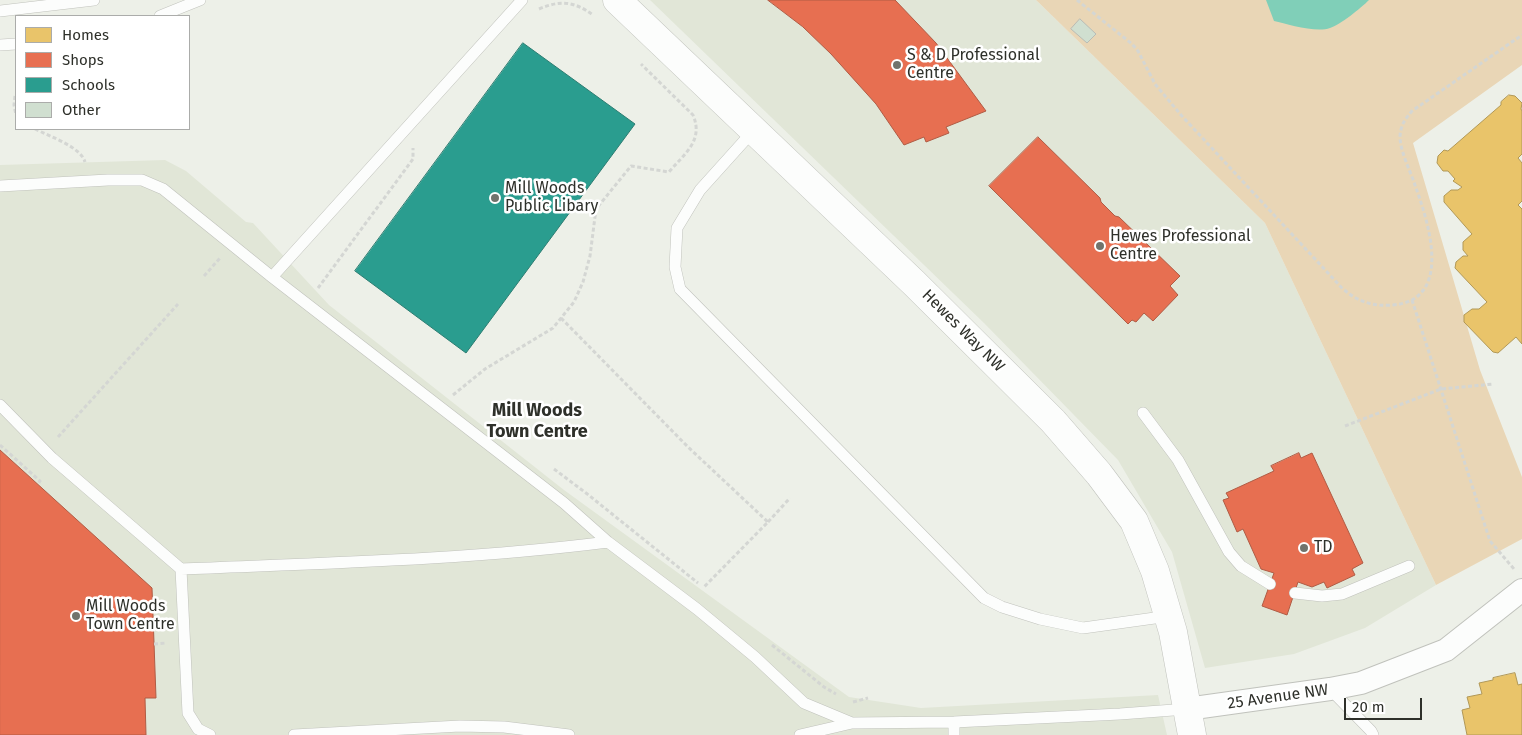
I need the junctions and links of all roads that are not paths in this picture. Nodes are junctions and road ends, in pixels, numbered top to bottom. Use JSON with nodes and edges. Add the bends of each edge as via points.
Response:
{"nodes":[{"id":1,"x":94,"y":0,"type":"edge"},
{"id":2,"x":200,"y":0,"type":"edge"},
{"id":3,"x":522,"y":0,"type":"edge"},
{"id":4,"x":617,"y":0,"type":"edge"},
{"id":5,"x":0,"y":11,"type":"edge"},
{"id":6,"x":162,"y":15,"type":"edge"},
{"id":7,"x":15,"y":44,"type":"edge"},
{"id":8,"x":0,"y":45,"type":"edge"},
{"id":9,"x":754,"y":130,"type":"junction"},
{"id":10,"x":0,"y":186,"type":"edge"},
{"id":11,"x":272,"y":277,"type":"junction"},
{"id":12,"x":0,"y":405,"type":"edge"},
{"id":13,"x":1143,"y":413,"type":"dead end"},
{"id":14,"x":608,"y":542,"type":"junction"},
{"id":15,"x":1409,"y":566,"type":"dead end"},
{"id":16,"x":181,"y":569,"type":"junction"},
{"id":17,"x":1519,"y":581,"type":"edge"},
{"id":18,"x":1270,"y":584,"type":"dead end"},
{"id":19,"x":1295,"y":593,"type":"dead end"},
{"id":20,"x":1169,"y":616,"type":"junction"},
{"id":21,"x":1330,"y":689,"type":"junction"},
{"id":22,"x":1187,"y":709,"type":"junction"},
{"id":23,"x":954,"y":722,"type":"junction"},
{"id":24,"x":852,"y":723,"type":"junction"},
{"id":25,"x":210,"y":735,"type":"edge"},
{"id":26,"x":294,"y":735,"type":"edge"},
{"id":27,"x":569,"y":735,"type":"edge"},
{"id":28,"x":800,"y":735,"type":"edge"},
{"id":29,"x":954,"y":735,"type":"edge"},
{"id":30,"x":1192,"y":735,"type":"edge"},
{"id":31,"x":1372,"y":735,"type":"edge"}],
"edges":[{"from":1,"to":5,"type":"lane"},
{"from":2,"to":6,"type":"lane"},
{"from":3,"to":11,"type":"lane"},
{"from":4,"to":9,"type":"street","name":"Hewes Way NW"},
{"from":7,"to":8,"type":"lane"},
{"from":9,"to":20,"type":"street","name":"Hewes Way NW","via":[[921,289],[1054,421],[1090,462],[1134,521]]},
{"from":9,"to":20,"type":"lane","via":[[700,190],[677,228],[675,267],[680,289],[984,598],[1040,619],[1083,628]]},
{"from":10,"to":11,"type":"lane","via":[[142,180],[163,189]]},
{"from":11,"to":14,"type":"lane","via":[[564,504]]},
{"from":12,"to":16,"type":"lane","via":[[52,458]]},
{"from":13,"to":18,"type":"lane","via":[[1178,460],[1229,552],[1241,566]]},
{"from":14,"to":16,"type":"lane","via":[[535,551],[416,559]]},
{"from":14,"to":24,"type":"lane","via":[[697,609],[804,703]]},
{"from":15,"to":19,"type":"lane","via":[[1342,594]]},
{"from":16,"to":25,"type":"lane","via":[[188,713],[198,730]]},
{"from":17,"to":21,"type":"street","name":"25 Avenue NW","via":[[1446,650],[1361,683]]},
{"from":20,"to":22,"type":"street","name":"Hewes Way NW"},
{"from":21,"to":22,"type":"street","name":"25 Avenue NW"},
{"from":21,"to":31,"type":"lane"},
{"from":22,"to":23,"type":"lane"},
{"from":22,"to":30,"type":"street","name":"Hewes Way NW"},
{"from":23,"to":24,"type":"lane"},
{"from":23,"to":29,"type":"lane"},
{"from":24,"to":28,"type":"lane"},
{"from":26,"to":27,"type":"lane","via":[[460,726],[504,727]]}]}
